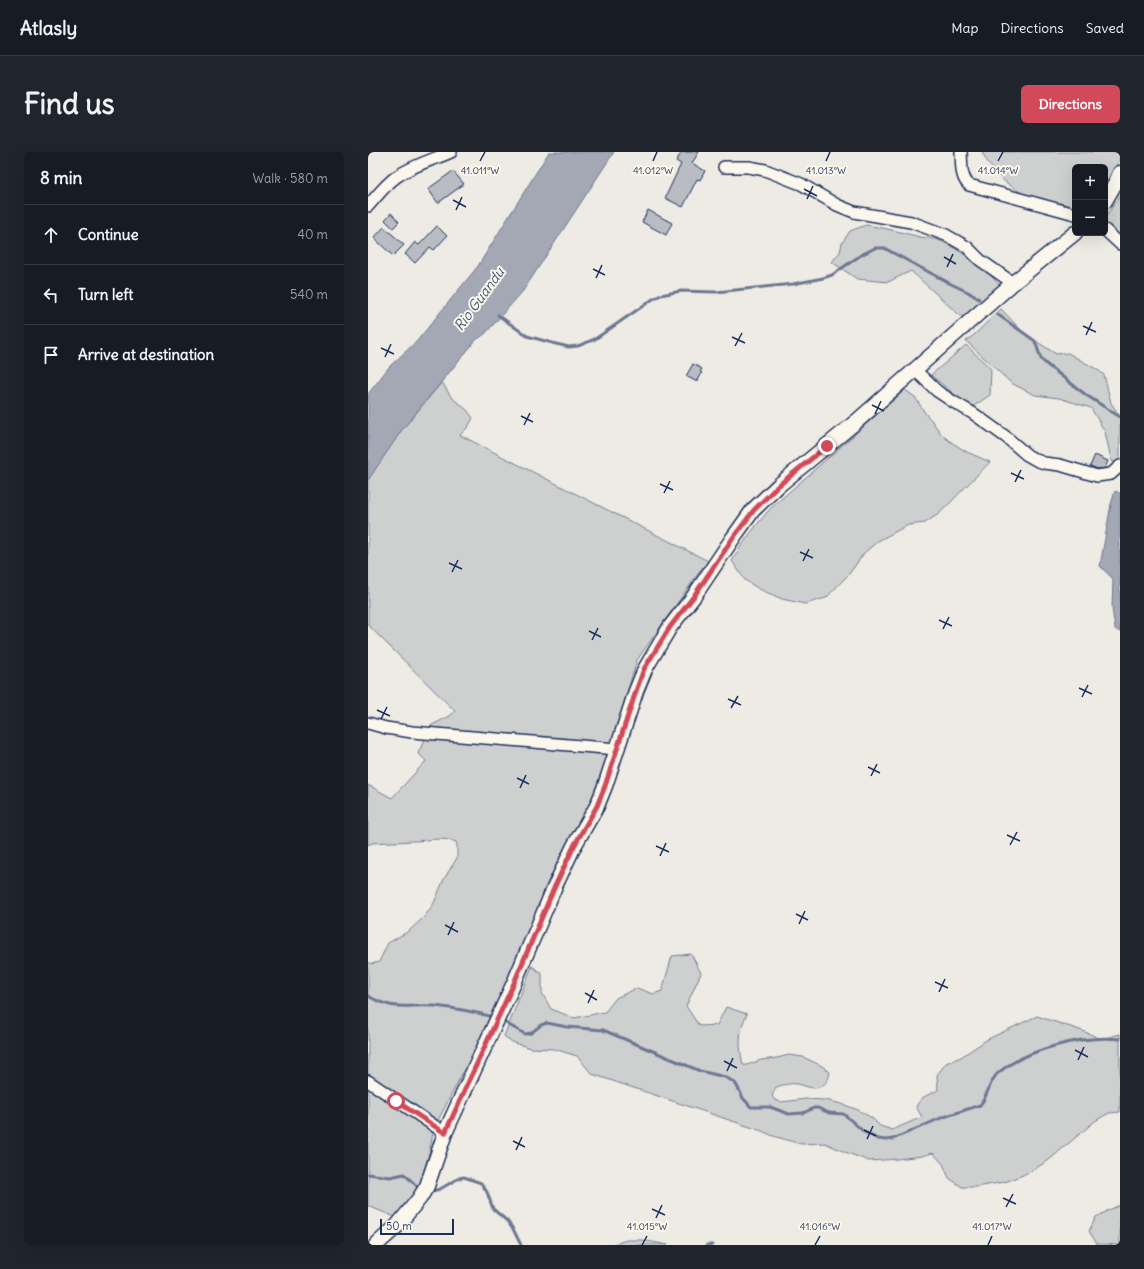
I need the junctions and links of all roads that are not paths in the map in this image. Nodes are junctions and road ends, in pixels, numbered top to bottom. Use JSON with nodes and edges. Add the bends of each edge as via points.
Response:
{"nodes":[{"id":1,"x":450,"y":152,"type":"edge"},
{"id":2,"x":961,"y":152,"type":"edge"},
{"id":3,"x":724,"y":167,"type":"dead end"},
{"id":4,"x":1120,"y":173,"type":"edge"},
{"id":5,"x":1106,"y":200,"type":"edge"},
{"id":6,"x":368,"y":206,"type":"edge"},
{"id":7,"x":1072,"y":213,"type":"edge"},
{"id":8,"x":1108,"y":233,"type":"edge"},
{"id":9,"x":1072,"y":235,"type":"edge"},
{"id":10,"x":1120,"y":244,"type":"edge"},
{"id":11,"x":1013,"y":283,"type":"junction"},
{"id":12,"x":915,"y":370,"type":"junction"},
{"id":13,"x":1120,"y":466,"type":"edge"},
{"id":14,"x":368,"y":723,"type":"edge"},
{"id":15,"x":617,"y":749,"type":"junction"},
{"id":16,"x":368,"y":1081,"type":"edge"},
{"id":17,"x":445,"y":1133,"type":"junction"},
{"id":18,"x":376,"y":1245,"type":"edge"}],
"edges":[{"from":1,"to":6,"type":"street","via":[[397,176]]},
{"from":2,"to":7,"type":"street","via":[[963,175],[969,184]]},
{"from":3,"to":11,"type":"street","via":[[765,170],[801,184],[845,209],[911,222],[946,235]]},
{"from":4,"to":5,"type":"main road"},
{"from":8,"to":10,"type":"street"},
{"from":9,"to":11,"type":"main road"},
{"from":11,"to":12,"type":"main road"},
{"from":12,"to":13,"type":"street","via":[[938,391],[1036,460],[1097,476],[1110,474]]},
{"from":12,"to":15,"type":"main road","via":[[779,485],[754,510],[670,627],[644,669]]},
{"from":14,"to":15,"type":"street","via":[[412,732]]},
{"from":15,"to":17,"type":"main road","via":[[597,806],[555,886],[514,983]]},
{"from":16,"to":17,"type":"street"},
{"from":17,"to":18,"type":"main road","via":[[432,1175],[419,1199],[397,1226]]}]}
